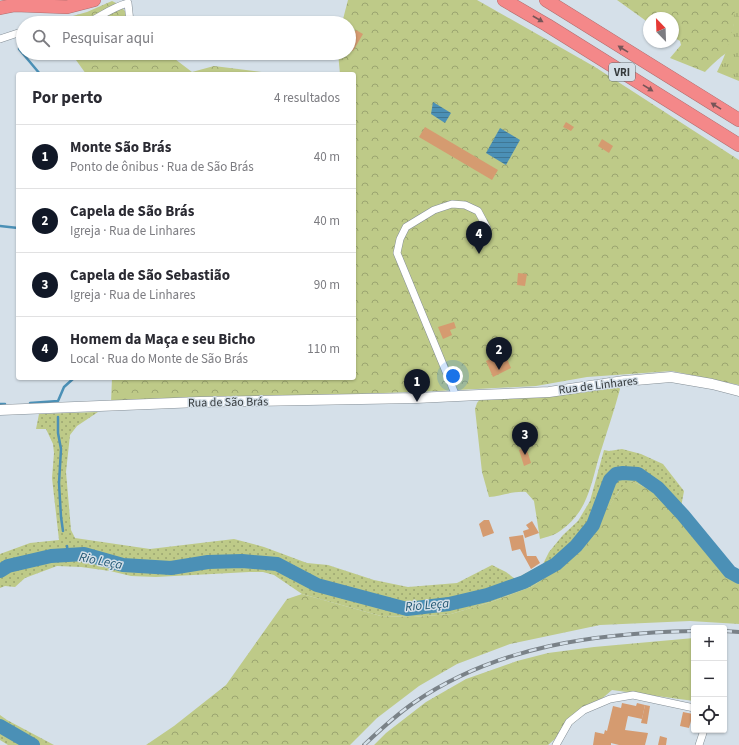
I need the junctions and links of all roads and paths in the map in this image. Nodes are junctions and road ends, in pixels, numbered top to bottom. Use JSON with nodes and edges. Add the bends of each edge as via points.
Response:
{"nodes":[{"id":1,"x":94,"y":0,"type":"edge"},
{"id":2,"x":504,"y":0,"type":"edge"},
{"id":3,"x":546,"y":0,"type":"edge"},
{"id":4,"x":0,"y":8,"type":"edge"},
{"id":5,"x":100,"y":16,"type":"edge"},
{"id":6,"x":129,"y":16,"type":"edge"},
{"id":7,"x":16,"y":34,"type":"edge"},
{"id":8,"x":0,"y":39,"type":"edge"},
{"id":9,"x":739,"y":120,"type":"edge"},
{"id":10,"x":739,"y":145,"type":"edge"},
{"id":11,"x":487,"y":228,"type":"dead end"},
{"id":12,"x":739,"y":391,"type":"edge"},
{"id":13,"x":456,"y":396,"type":"junction"},
{"id":14,"x":0,"y":410,"type":"edge"},
{"id":15,"x":691,"y":707,"type":"edge"},
{"id":16,"x":703,"y":733,"type":"edge"},
{"id":17,"x":556,"y":745,"type":"edge"},
{"id":18,"x":699,"y":745,"type":"edge"}],
"edges":[{"from":1,"to":4,"type":"highway","via":[[67,7],[15,5]]},
{"from":2,"to":10,"type":"highway","number":"VRI","one_way":true},
{"from":9,"to":3,"type":"highway","number":"VRI","one_way":true},
{"from":5,"to":6,"type":"street","via":[[128,3]]},
{"from":7,"to":8,"type":"street"},
{"from":11,"to":13,"type":"street","via":[[478,211],[465,205],[452,204],[434,210],[406,227],[397,253]]},
{"from":12,"to":13,"type":"main road","name":"Rua de Linhares","via":[[671,377],[549,392]]},
{"from":13,"to":14,"type":"main road","name":"Rua de São Brás"},
{"from":15,"to":17,"type":"street","via":[[633,695],[610,699],[584,710],[569,722]]},
{"from":16,"to":18,"type":"street"}]}
